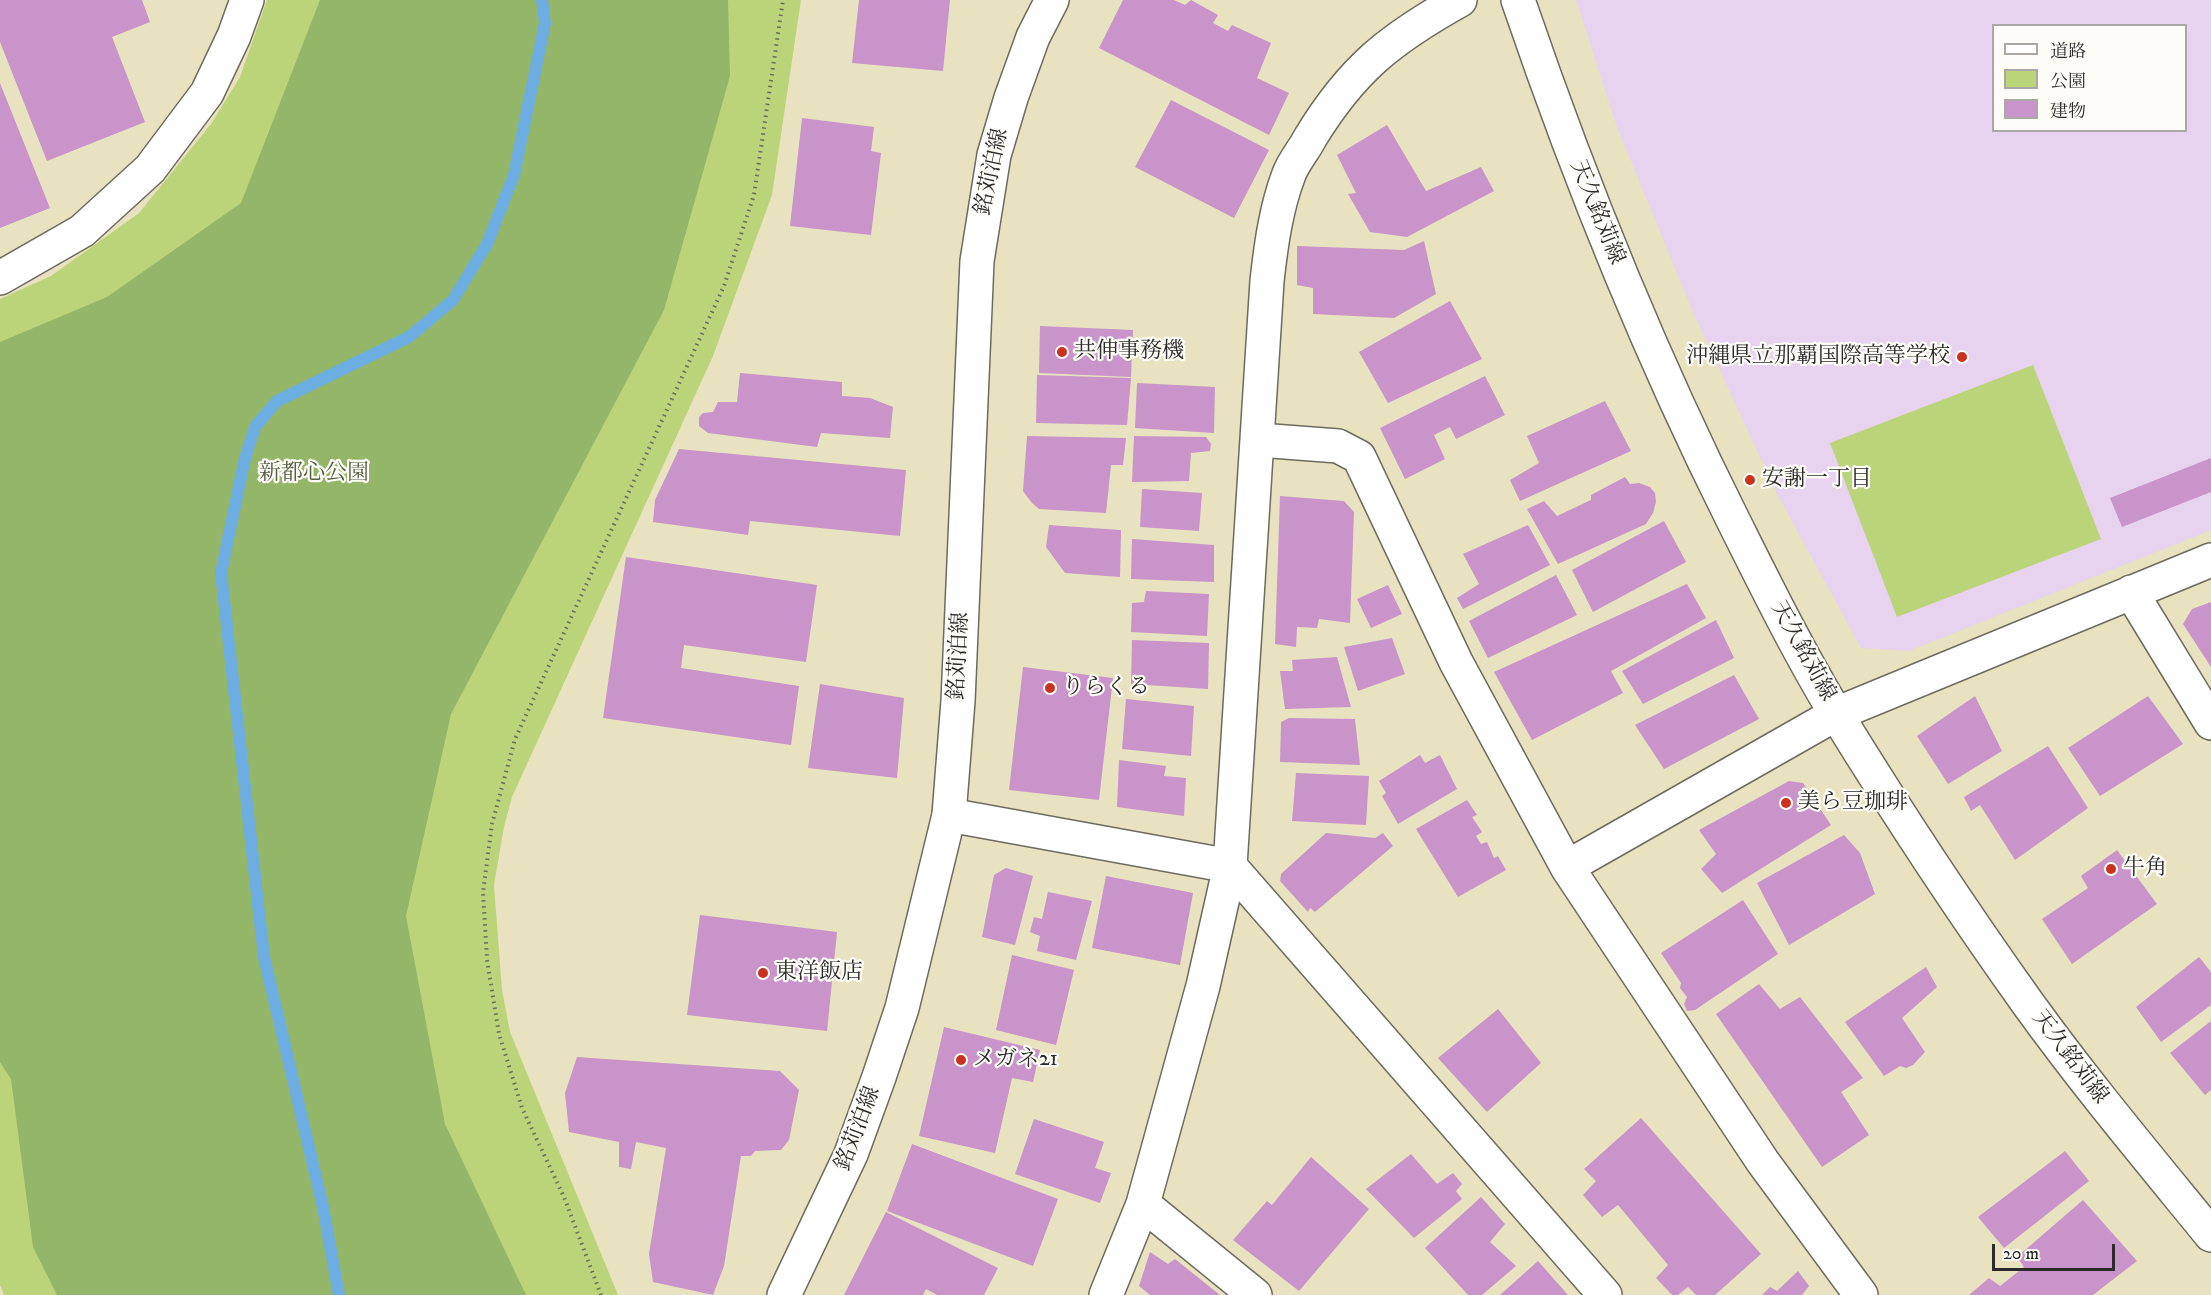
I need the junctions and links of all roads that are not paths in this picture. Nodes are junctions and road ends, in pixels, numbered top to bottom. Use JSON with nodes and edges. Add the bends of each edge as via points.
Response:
{"nodes":[{"id":1,"x":247,"y":0,"type":"edge"},
{"id":2,"x":1052,"y":0,"type":"edge"},
{"id":3,"x":1460,"y":0,"type":"edge"},
{"id":4,"x":1518,"y":0,"type":"edge"},
{"id":5,"x":0,"y":278,"type":"edge"},
{"id":6,"x":1259,"y":440,"type":"junction"},
{"id":7,"x":2211,"y":560,"type":"edge"},
{"id":8,"x":2131,"y":592,"type":"junction"},
{"id":9,"x":1836,"y":714,"type":"junction"},
{"id":10,"x":2211,"y":723,"type":"edge"},
{"id":11,"x":949,"y":815,"type":"junction"},
{"id":12,"x":1230,"y":866,"type":"junction"},
{"id":13,"x":1568,"y":867,"type":"junction"},
{"id":14,"x":1143,"y":1204,"type":"junction"},
{"id":15,"x":2211,"y":1235,"type":"edge"},
{"id":16,"x":784,"y":1295,"type":"edge"},
{"id":17,"x":1106,"y":1295,"type":"edge"},
{"id":18,"x":1255,"y":1295,"type":"edge"},
{"id":19,"x":1605,"y":1295,"type":"edge"},
{"id":20,"x":1861,"y":1295,"type":"edge"}],
"edges":[{"from":1,"to":5,"type":"street","via":[[207,93],[150,169],[82,231]]},
{"from":2,"to":11,"type":"street","name":"銘苅泊線","via":[[1033,37],[994,155],[977,261],[958,701]]},
{"from":3,"to":6,"type":"street","via":[[1413,26],[1366,63],[1327,111],[1290,172],[1273,229],[1266,281]]},
{"from":4,"to":9,"type":"street","name":"天久銘苅線","via":[[1562,127],[1654,354],[1761,577]]},
{"from":6,"to":12,"type":"street"},
{"from":6,"to":13,"type":"street","via":[[1338,446],[1359,457],[1456,662]]},
{"from":7,"to":8,"type":"street"},
{"from":8,"to":9,"type":"street"},
{"from":8,"to":10,"type":"street"},
{"from":9,"to":13,"type":"street"},
{"from":9,"to":15,"type":"street","name":"天久銘苅線","via":[[2030,1006]]},
{"from":11,"to":12,"type":"street"},
{"from":11,"to":16,"type":"street","name":"銘苅泊線","via":[[902,1008],[879,1077],[842,1174]]},
{"from":12,"to":14,"type":"street","via":[[1203,986]]},
{"from":12,"to":19,"type":"street"},
{"from":13,"to":20,"type":"street","via":[[1763,1162]]},
{"from":14,"to":17,"type":"street"},
{"from":14,"to":18,"type":"street"}]}
